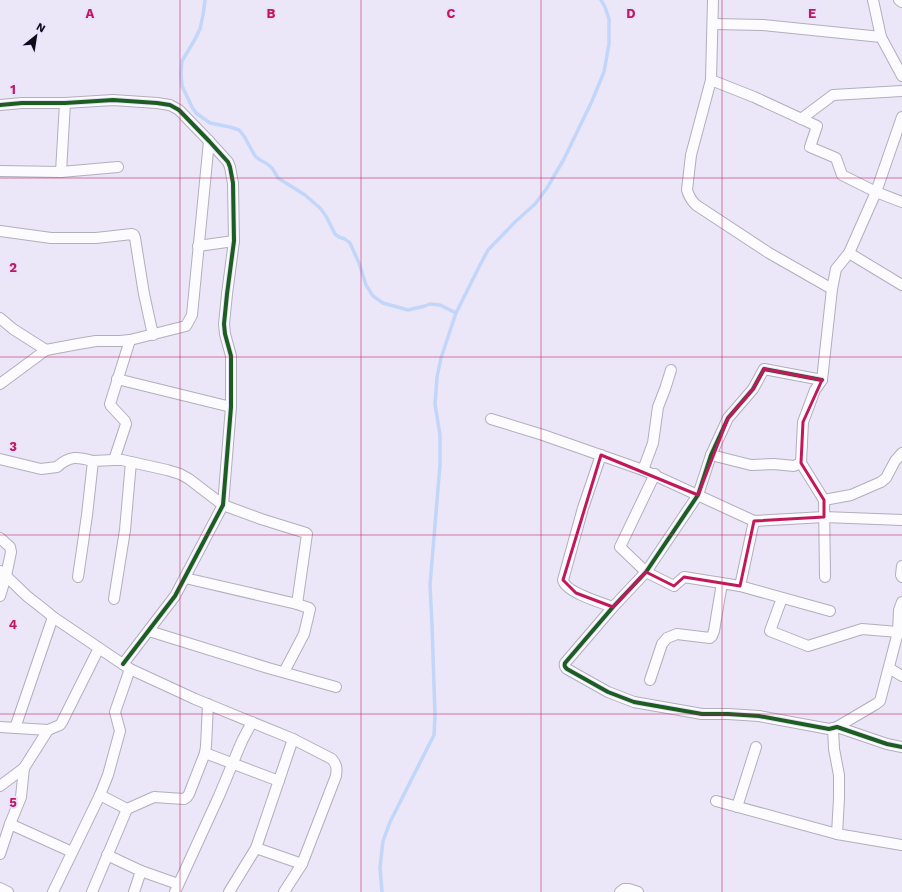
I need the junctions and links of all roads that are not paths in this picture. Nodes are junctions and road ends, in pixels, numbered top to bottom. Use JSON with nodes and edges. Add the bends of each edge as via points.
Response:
{"nodes":[{"id":1,"x":713,"y":0,"type":"edge"},
{"id":2,"x":873,"y":0,"type":"edge"},
{"id":3,"x":898,"y":0,"type":"edge"},
{"id":4,"x":902,"y":2,"type":"edge"},
{"id":5,"x":713,"y":24,"type":"junction"},
{"id":6,"x":881,"y":37,"type":"junction"},
{"id":7,"x":902,"y":76,"type":"edge"},
{"id":8,"x":711,"y":80,"type":"junction"},
{"id":9,"x":902,"y":91,"type":"edge"},
{"id":10,"x":65,"y":103,"type":"junction"},
{"id":11,"x":0,"y":105,"type":"edge"},
{"id":12,"x":902,"y":118,"type":"edge"},
{"id":13,"x":801,"y":119,"type":"junction"},
{"id":14,"x":209,"y":141,"type":"junction"},
{"id":15,"x":118,"y":167,"type":"dead end"},
{"id":16,"x":0,"y":171,"type":"edge"},
{"id":17,"x":61,"y":172,"type":"junction"},
{"id":18,"x":876,"y":192,"type":"junction"},
{"id":19,"x":902,"y":202,"type":"edge"},
{"id":20,"x":0,"y":231,"type":"edge"},
{"id":21,"x":234,"y":241,"type":"junction"},
{"id":22,"x":198,"y":246,"type":"junction"},
{"id":23,"x":849,"y":253,"type":"junction"},
{"id":24,"x":902,"y":285,"type":"edge"},
{"id":25,"x":832,"y":289,"type":"junction"},
{"id":26,"x":0,"y":318,"type":"edge"},
{"id":27,"x":153,"y":335,"type":"junction"},
{"id":28,"x":130,"y":340,"type":"junction"},
{"id":29,"x":46,"y":350,"type":"junction"},
{"id":30,"x":671,"y":370,"type":"dead end"},
{"id":31,"x":117,"y":379,"type":"junction"},
{"id":32,"x":2,"y":380,"type":"edge"},
{"id":33,"x":822,"y":380,"type":"junction"},
{"id":34,"x":231,"y":407,"type":"junction"},
{"id":35,"x":491,"y":419,"type":"dead end"},
{"id":36,"x":902,"y":453,"type":"edge"},
{"id":37,"x":601,"y":455,"type":"junction"},
{"id":38,"x":711,"y":455,"type":"junction"},
{"id":39,"x":0,"y":459,"type":"edge"},
{"id":40,"x":114,"y":460,"type":"junction"},
{"id":41,"x":93,"y":461,"type":"junction"},
{"id":42,"x":131,"y":462,"type":"junction"},
{"id":43,"x":898,"y":462,"type":"edge"},
{"id":44,"x":801,"y":463,"type":"junction"},
{"id":45,"x":643,"y":470,"type":"junction"},
{"id":46,"x":655,"y":474,"type":"junction"},
{"id":47,"x":698,"y":494,"type":"junction"},
{"id":48,"x":824,"y":500,"type":"junction"},
{"id":49,"x":223,"y":505,"type":"junction"},
{"id":50,"x":824,"y":517,"type":"junction"},
{"id":51,"x":902,"y":520,"type":"edge"},
{"id":52,"x":754,"y":521,"type":"junction"},
{"id":53,"x":0,"y":538,"type":"edge"},
{"id":54,"x":902,"y":566,"type":"edge"},
{"id":55,"x":646,"y":572,"type":"junction"},
{"id":56,"x":3,"y":574,"type":"edge"},
{"id":57,"x":902,"y":576,"type":"edge"},
{"id":58,"x":78,"y":577,"type":"dead end"},
{"id":59,"x":824,"y":577,"type":"dead end"},
{"id":60,"x":185,"y":578,"type":"junction"},
{"id":61,"x":722,"y":583,"type":"junction"},
{"id":62,"x":740,"y":586,"type":"junction"},
{"id":63,"x":0,"y":596,"type":"edge"},
{"id":64,"x":782,"y":598,"type":"junction"},
{"id":65,"x":114,"y":599,"type":"dead end"},
{"id":66,"x":902,"y":602,"type":"edge"},
{"id":67,"x":297,"y":604,"type":"junction"},
{"id":68,"x":614,"y":607,"type":"junction"},
{"id":69,"x":830,"y":611,"type":"dead end"},
{"id":70,"x":53,"y":617,"type":"junction"},
{"id":71,"x":149,"y":631,"type":"junction"},
{"id":72,"x":900,"y":633,"type":"edge"},
{"id":73,"x":99,"y":648,"type":"junction"},
{"id":74,"x":126,"y":666,"type":"junction"},
{"id":75,"x":889,"y":668,"type":"junction"},
{"id":76,"x":284,"y":672,"type":"junction"},
{"id":77,"x":902,"y":676,"type":"edge"},
{"id":78,"x":650,"y":680,"type":"dead end"},
{"id":79,"x":336,"y":687,"type":"dead end"},
{"id":80,"x":208,"y":704,"type":"junction"},
{"id":81,"x":252,"y":722,"type":"junction"},
{"id":82,"x":0,"y":727,"type":"edge"},
{"id":83,"x":15,"y":728,"type":"junction"},
{"id":84,"x":835,"y":728,"type":"junction"},
{"id":85,"x":48,"y":730,"type":"junction"},
{"id":86,"x":293,"y":739,"type":"junction"},
{"id":87,"x":756,"y":747,"type":"dead end"},
{"id":88,"x":902,"y":747,"type":"edge"},
{"id":89,"x":205,"y":753,"type":"junction"},
{"id":90,"x":233,"y":763,"type":"junction"},
{"id":91,"x":24,"y":768,"type":"junction"},
{"id":92,"x":279,"y":781,"type":"junction"},
{"id":93,"x":0,"y":786,"type":"edge"},
{"id":94,"x":100,"y":795,"type":"junction"},
{"id":95,"x":716,"y":801,"type":"dead end"},
{"id":96,"x":737,"y":807,"type":"junction"},
{"id":97,"x":127,"y":809,"type":"junction"},
{"id":98,"x":10,"y":824,"type":"junction"},
{"id":99,"x":837,"y":834,"type":"junction"},
{"id":100,"x":902,"y":846,"type":"edge"},
{"id":101,"x":256,"y":848,"type":"junction"},
{"id":102,"x":72,"y":852,"type":"junction"},
{"id":103,"x":0,"y":854,"type":"edge"},
{"id":104,"x":107,"y":855,"type":"junction"},
{"id":105,"x":302,"y":864,"type":"junction"},
{"id":106,"x":141,"y":871,"type":"junction"},
{"id":107,"x":0,"y":888,"type":"edge"},
{"id":108,"x":177,"y":888,"type":"edge"},
{"id":109,"x":8,"y":892,"type":"edge"},
{"id":110,"x":53,"y":892,"type":"edge"},
{"id":111,"x":92,"y":892,"type":"edge"},
{"id":112,"x":134,"y":892,"type":"edge"},
{"id":113,"x":229,"y":892,"type":"edge"},
{"id":114,"x":284,"y":892,"type":"edge"},
{"id":115,"x":620,"y":892,"type":"edge"},
{"id":116,"x":638,"y":892,"type":"edge"}],
"edges":[{"from":1,"to":5,"type":"street"},
{"from":2,"to":6,"type":"street"},
{"from":3,"to":4,"type":"street"},
{"from":5,"to":6,"type":"street","via":[[763,25]]},
{"from":5,"to":8,"type":"street"},
{"from":6,"to":7,"type":"street"},
{"from":8,"to":13,"type":"street"},
{"from":8,"to":25,"type":"street","via":[[692,155],[687,190],[690,200],[769,253]]},
{"from":9,"to":13,"type":"street","via":[[834,95]]},
{"from":10,"to":11,"type":"street"},
{"from":10,"to":14,"type":"street","via":[[113,100],[170,105]]},
{"from":10,"to":17,"type":"street"},
{"from":12,"to":18,"type":"street"},
{"from":13,"to":18,"type":"street","via":[[817,126],[810,147],[836,158],[842,175]]},
{"from":14,"to":21,"type":"street","via":[[230,167],[233,183]]},
{"from":14,"to":22,"type":"street"},
{"from":15,"to":17,"type":"street"},
{"from":16,"to":17,"type":"street"},
{"from":18,"to":19,"type":"street"},
{"from":18,"to":23,"type":"street"},
{"from":20,"to":27,"type":"street","via":[[52,238],[134,235]]},
{"from":21,"to":22,"type":"street"},
{"from":21,"to":34,"type":"street","via":[[224,324],[231,356]]},
{"from":22,"to":27,"type":"street","via":[[192,316],[186,326]]},
{"from":23,"to":24,"type":"street"},
{"from":23,"to":25,"type":"street","via":[[836,269]]},
{"from":25,"to":33,"type":"street"},
{"from":26,"to":29,"type":"street"},
{"from":27,"to":28,"type":"street"},
{"from":28,"to":29,"type":"street","via":[[96,341]]},
{"from":28,"to":31,"type":"street"},
{"from":29,"to":32,"type":"street"},
{"from":30,"to":45,"type":"street","via":[[658,407],[653,443]]},
{"from":31,"to":34,"type":"street"},
{"from":31,"to":40,"type":"street","via":[[110,405],[126,424]]},
{"from":33,"to":38,"type":"street","via":[[764,369],[753,389],[728,418]]},
{"from":33,"to":44,"type":"street","via":[[815,390],[803,422]]},
{"from":34,"to":49,"type":"street"},
{"from":35,"to":37,"type":"street"},
{"from":36,"to":43,"type":"street"},
{"from":37,"to":45,"type":"street"},
{"from":37,"to":68,"type":"street","via":[[583,508],[563,584],[576,593]]},
{"from":38,"to":44,"type":"street","via":[[751,466],[794,466]]},
{"from":38,"to":47,"type":"street"},
{"from":39,"to":41,"type":"street","via":[[42,468],[58,468],[63,462],[78,457]]},
{"from":40,"to":41,"type":"street"},
{"from":40,"to":42,"type":"street"},
{"from":41,"to":58,"type":"street"},
{"from":42,"to":49,"type":"street","via":[[180,474]]},
{"from":42,"to":65,"type":"street","via":[[125,530]]},
{"from":43,"to":48,"type":"street","via":[[881,482],[851,495]]},
{"from":44,"to":48,"type":"street"},
{"from":45,"to":46,"type":"street"},
{"from":46,"to":47,"type":"street"},
{"from":46,"to":55,"type":"street","via":[[620,547]]},
{"from":47,"to":52,"type":"street"},
{"from":47,"to":55,"type":"street"},
{"from":48,"to":50,"type":"street"},
{"from":49,"to":60,"type":"street"},
{"from":49,"to":67,"type":"street","via":[[307,534]]},
{"from":50,"to":51,"type":"street"},
{"from":50,"to":52,"type":"street"},
{"from":50,"to":59,"type":"street"},
{"from":52,"to":62,"type":"street"},
{"from":53,"to":56,"type":"street","via":[[11,549]]},
{"from":54,"to":57,"type":"street"},
{"from":55,"to":61,"type":"street","via":[[674,586],[684,577]]},
{"from":55,"to":68,"type":"street"},
{"from":56,"to":63,"type":"street"},
{"from":56,"to":70,"type":"street"},
{"from":60,"to":67,"type":"street"},
{"from":60,"to":71,"type":"street"},
{"from":61,"to":62,"type":"street"},
{"from":61,"to":78,"type":"street","via":[[712,636],[710,638],[677,634],[667,638],[662,644]]},
{"from":62,"to":64,"type":"street"},
{"from":64,"to":69,"type":"street"},
{"from":64,"to":72,"type":"street","via":[[770,631],[808,646],[862,629]]},
{"from":66,"to":72,"type":"street","via":[[899,610]]},
{"from":67,"to":76,"type":"street","via":[[310,609],[304,634]]},
{"from":68,"to":84,"type":"street","via":[[565,663],[565,667],[608,692],[634,702],[702,714],[759,716]]},
{"from":70,"to":73,"type":"street"},
{"from":70,"to":83,"type":"street"},
{"from":71,"to":74,"type":"street"},
{"from":71,"to":76,"type":"street"},
{"from":72,"to":75,"type":"street"},
{"from":73,"to":74,"type":"street"},
{"from":73,"to":85,"type":"street","via":[[60,726]]},
{"from":74,"to":80,"type":"street"},
{"from":74,"to":94,"type":"street","via":[[115,712],[120,731]]},
{"from":75,"to":77,"type":"street"},
{"from":75,"to":84,"type":"street","via":[[880,701]]},
{"from":76,"to":79,"type":"street"},
{"from":80,"to":81,"type":"street"},
{"from":80,"to":89,"type":"street"},
{"from":81,"to":86,"type":"street"},
{"from":81,"to":90,"type":"street"},
{"from":82,"to":83,"type":"street"},
{"from":83,"to":85,"type":"street"},
{"from":84,"to":88,"type":"street"},
{"from":84,"to":99,"type":"street","via":[[834,749],[839,775]]},
{"from":85,"to":91,"type":"street"},
{"from":86,"to":92,"type":"street"},
{"from":86,"to":105,"type":"street","via":[[332,759],[337,769]]},
{"from":87,"to":96,"type":"street"},
{"from":89,"to":90,"type":"street"},
{"from":89,"to":97,"type":"street","via":[[187,797],[154,798]]},
{"from":90,"to":92,"type":"street"},
{"from":90,"to":108,"type":"street"},
{"from":91,"to":93,"type":"street"},
{"from":91,"to":98,"type":"street","via":[[21,797]]},
{"from":92,"to":101,"type":"street"},
{"from":94,"to":97,"type":"street"},
{"from":94,"to":102,"type":"street"},
{"from":95,"to":96,"type":"street"},
{"from":96,"to":99,"type":"street"},
{"from":97,"to":104,"type":"street"},
{"from":98,"to":102,"type":"street"},
{"from":98,"to":103,"type":"street"},
{"from":99,"to":100,"type":"street"},
{"from":101,"to":105,"type":"street"},
{"from":101,"to":113,"type":"street"},
{"from":102,"to":110,"type":"street"},
{"from":104,"to":106,"type":"street"},
{"from":104,"to":111,"type":"street"},
{"from":105,"to":114,"type":"street"},
{"from":106,"to":108,"type":"street"},
{"from":106,"to":112,"type":"street"},
{"from":107,"to":109,"type":"street"},
{"from":115,"to":116,"type":"street","via":[[629,889]]}]}
